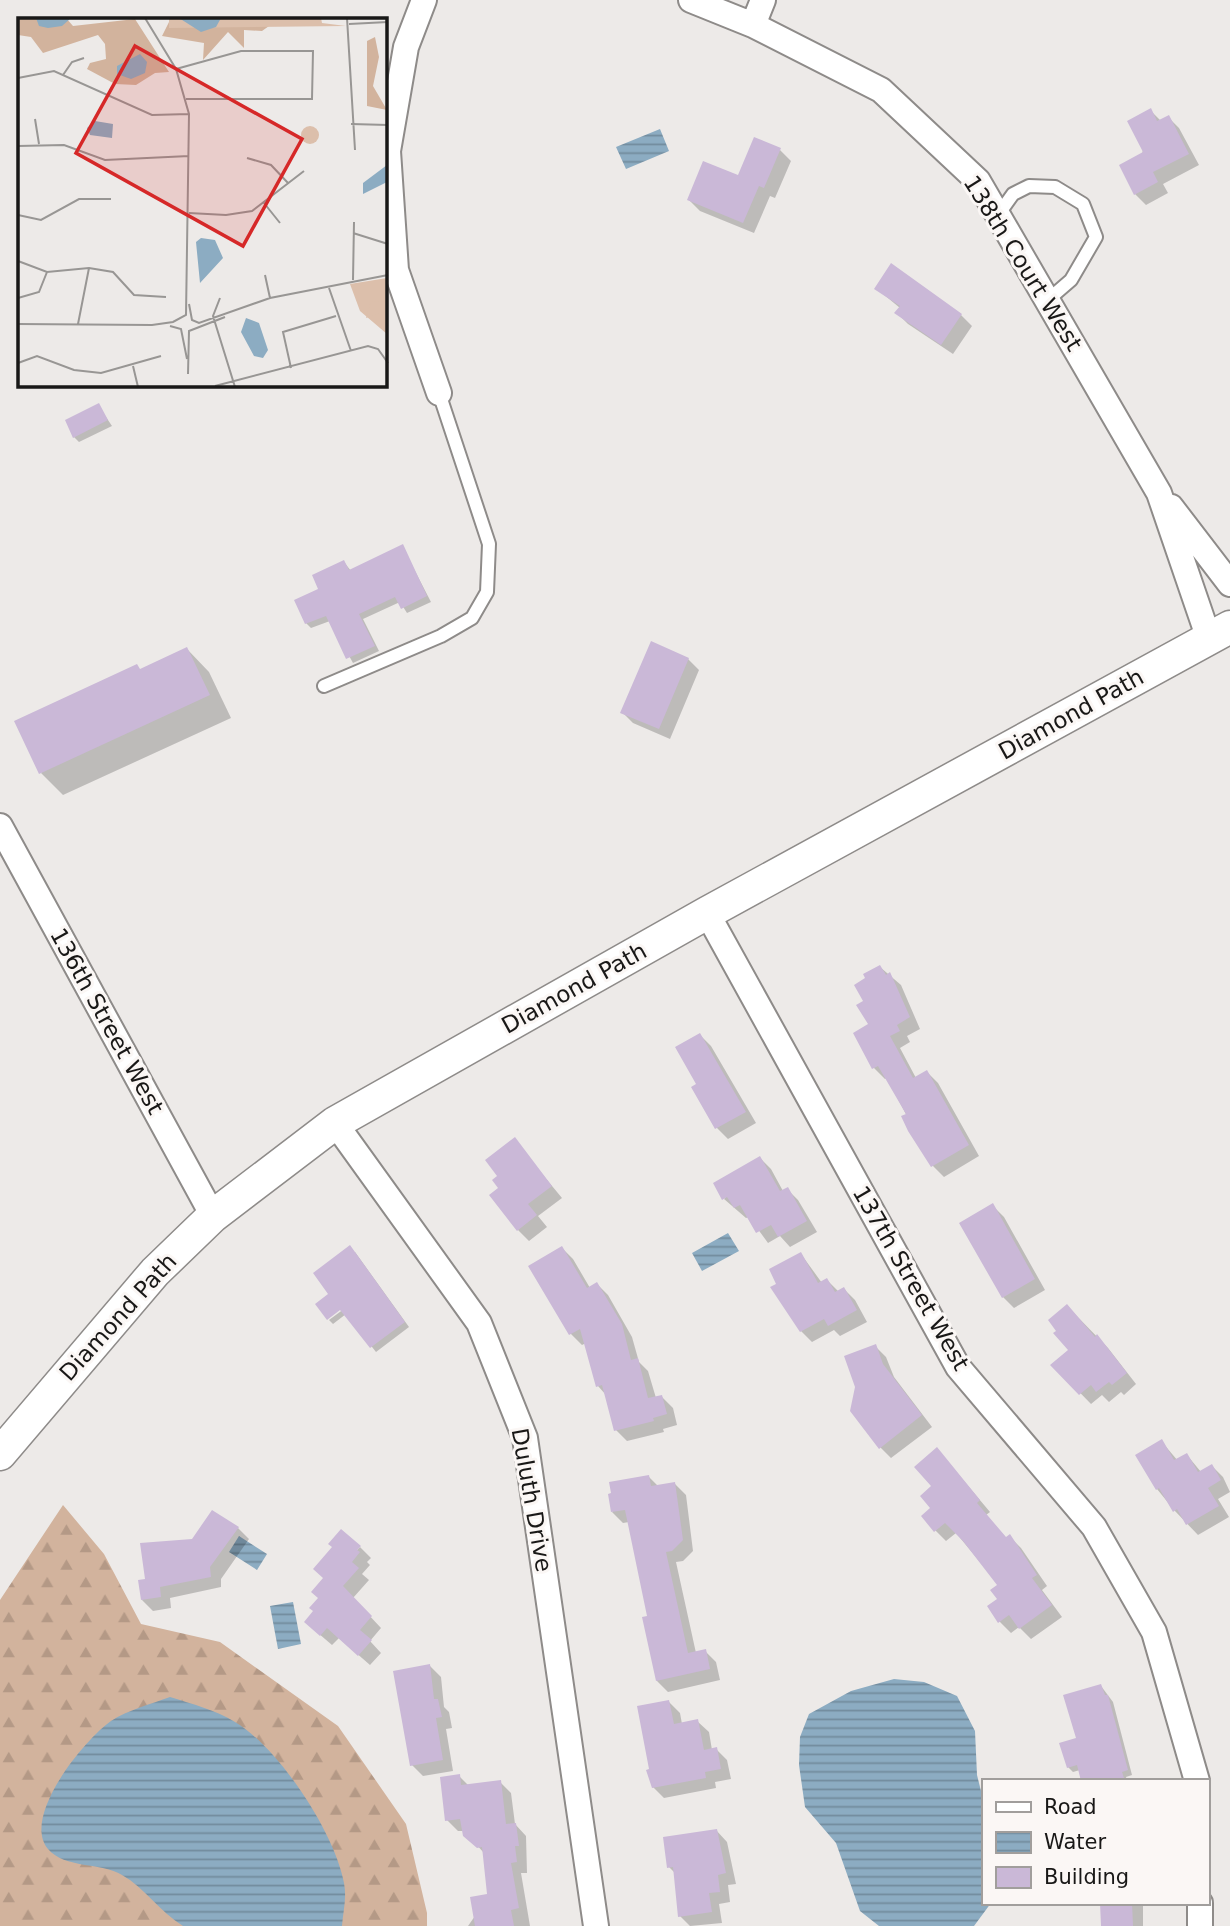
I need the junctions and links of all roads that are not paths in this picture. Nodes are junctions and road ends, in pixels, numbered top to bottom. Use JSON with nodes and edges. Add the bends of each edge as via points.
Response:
{"nodes":[{"id":1,"x":424,"y":0,"type":"edge"},
{"id":2,"x":691,"y":0,"type":"edge"},
{"id":3,"x":763,"y":0,"type":"edge"},
{"id":4,"x":753,"y":25,"type":"junction"},
{"id":5,"x":998,"y":215,"type":"junction"},
{"id":6,"x":1049,"y":299,"type":"junction"},
{"id":7,"x":439,"y":393,"type":"joint"},
{"id":8,"x":1159,"y":493,"type":"junction"},
{"id":9,"x":1230,"y":584,"type":"edge"},
{"id":10,"x":1219,"y":633,"type":"edge"},
{"id":11,"x":324,"y":686,"type":"dead end"},
{"id":12,"x":0,"y":826,"type":"edge"},
{"id":13,"x":707,"y":913,"type":"junction"},
{"id":14,"x":335,"y":1123,"type":"junction"},
{"id":15,"x":213,"y":1216,"type":"junction"},
{"id":16,"x":1,"y":1448,"type":"edge"},
{"id":17,"x":1195,"y":1779,"type":"edge"},
{"id":18,"x":1200,"y":1905,"type":"edge"},
{"id":19,"x":596,"y":1926,"type":"edge"},
{"id":20,"x":1200,"y":1926,"type":"edge"}],
"edges":[{"from":1,"to":7,"type":"street","via":[[406,47],[387,151],[396,270]]},
{"from":2,"to":4,"type":"street","name":"138th Court West"},
{"from":3,"to":4,"type":"street"},
{"from":4,"to":5,"type":"street","name":"138th Court West","via":[[881,90],[978,180]]},
{"from":5,"to":6,"type":"street","name":"138th Court West"},
{"from":5,"to":6,"type":"lane","via":[[1013,194],[1029,186],[1055,187],[1083,204],[1096,237],[1071,279]]},
{"from":6,"to":8,"type":"street","name":"138th Court West"},
{"from":7,"to":11,"type":"lane","via":[[489,544],[487,592],[471,618],[451,630]]},
{"from":8,"to":9,"type":"street","name":"138th Court West"},
{"from":8,"to":10,"type":"street","name":"138th Court West"},
{"from":10,"to":13,"type":"street","name":"Diamond Path"},
{"from":12,"to":15,"type":"street","name":"136th Street West"},
{"from":13,"to":14,"type":"street","name":"Diamond Path"},
{"from":13,"to":17,"type":"street","name":"137th Street West","via":[[958,1367],[1094,1527],[1154,1632]]},
{"from":14,"to":15,"type":"street","name":"Diamond Path"},
{"from":14,"to":19,"type":"street","name":"Duluth Drive","via":[[479,1323],[525,1438]]},
{"from":15,"to":16,"type":"street","name":"Diamond Path","via":[[142,1285]]},
{"from":18,"to":20,"type":"street"}]}
